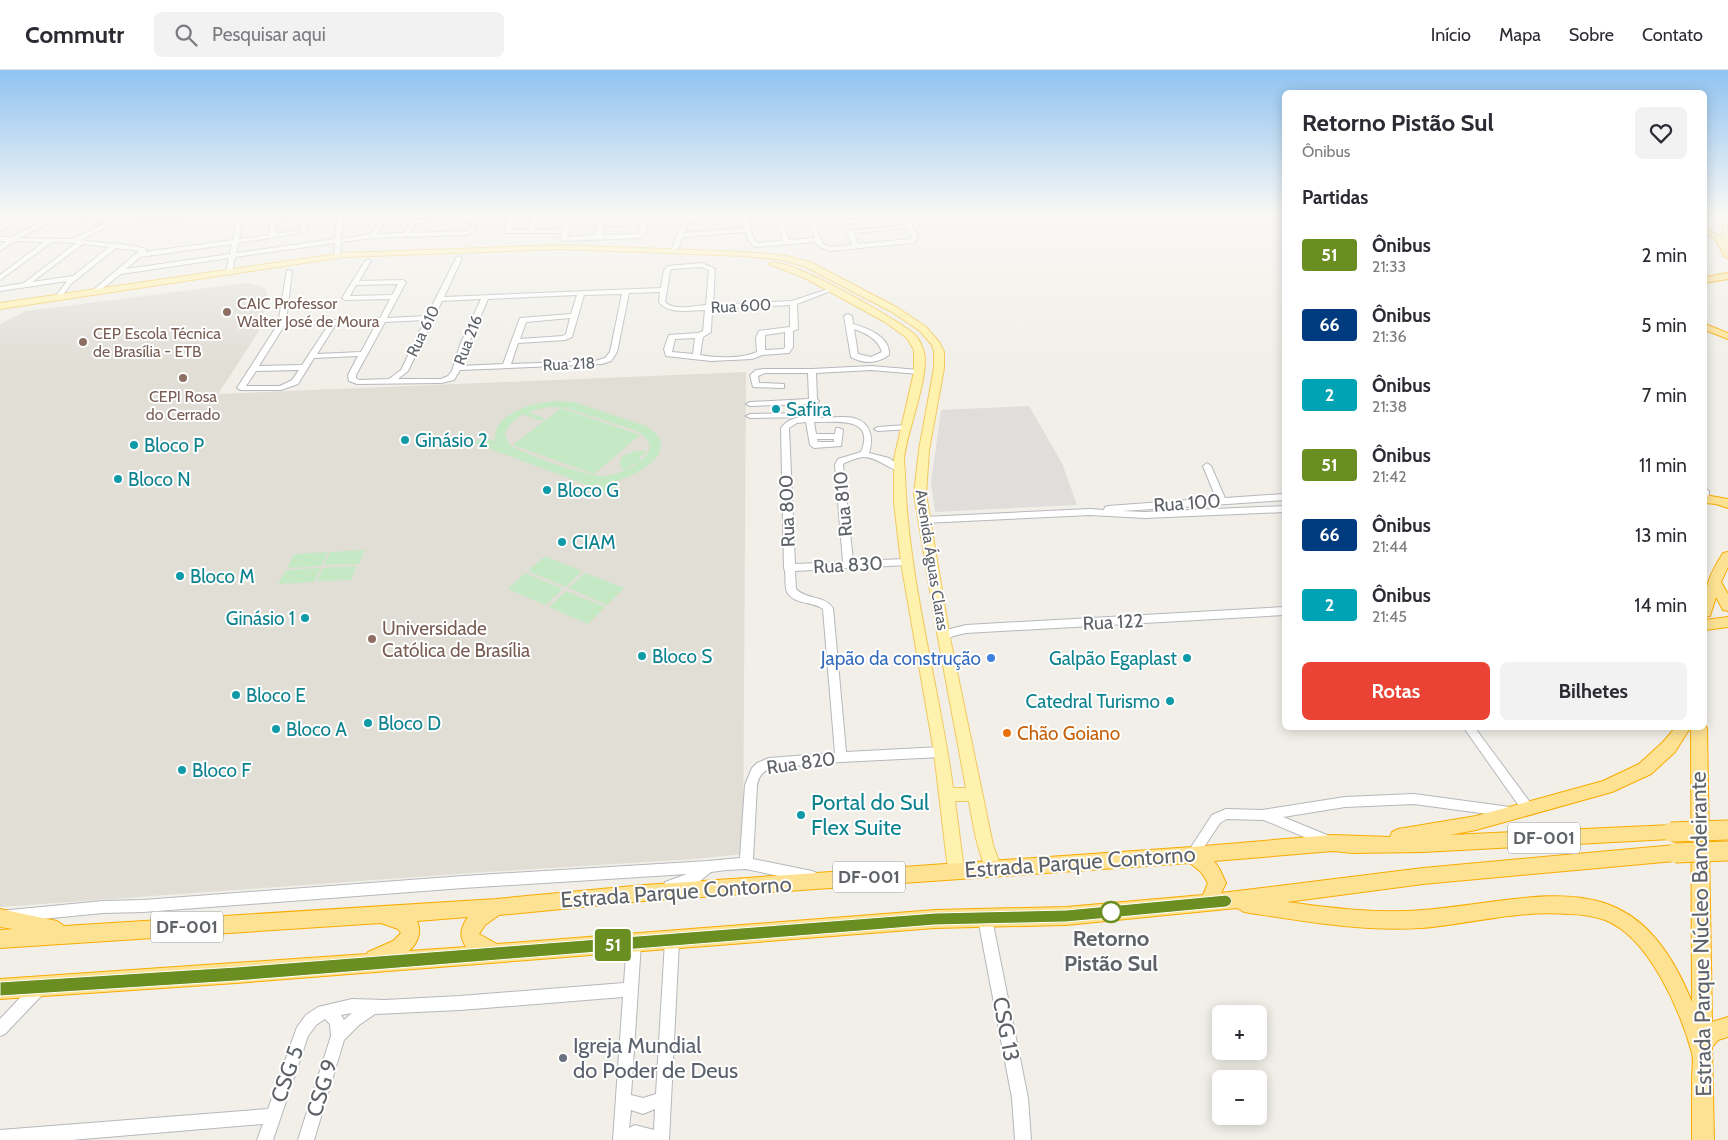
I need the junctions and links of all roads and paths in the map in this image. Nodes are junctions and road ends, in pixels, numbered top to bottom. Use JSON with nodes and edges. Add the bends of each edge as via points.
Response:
{"nodes":[{"id":1,"x":19,"y":264,"type":"edge"},
{"id":2,"x":53,"y":264,"type":"edge"},
{"id":3,"x":92,"y":264,"type":"edge"},
{"id":4,"x":128,"y":264,"type":"edge"},
{"id":5,"x":176,"y":264,"type":"edge"},
{"id":6,"x":231,"y":264,"type":"edge"},
{"id":7,"x":290,"y":264,"type":"edge"},
{"id":8,"x":325,"y":264,"type":"edge"},
{"id":9,"x":366,"y":264,"type":"edge"},
{"id":10,"x":456,"y":264,"type":"edge"},
{"id":11,"x":770,"y":264,"type":"edge"},
{"id":12,"x":806,"y":264,"type":"edge"},
{"id":13,"x":289,"y":271,"type":"junction"},
{"id":14,"x":119,"y":272,"type":"junction"},
{"id":15,"x":229,"y":273,"type":"junction"},
{"id":16,"x":1728,"y":276,"type":"edge"},
{"id":17,"x":0,"y":278,"type":"edge"},
{"id":18,"x":75,"y":278,"type":"junction"},
{"id":19,"x":1707,"y":280,"type":"edge"},
{"id":20,"x":354,"y":283,"type":"junction"},
{"id":21,"x":25,"y":285,"type":"junction"},
{"id":22,"x":154,"y":287,"type":"junction"},
{"id":23,"x":124,"y":288,"type":"junction"},
{"id":24,"x":0,"y":289,"type":"edge"},
{"id":25,"x":833,"y":289,"type":"junction"},
{"id":26,"x":663,"y":290,"type":"junction"},
{"id":27,"x":626,"y":292,"type":"junction"},
{"id":28,"x":93,"y":293,"type":"junction"},
{"id":29,"x":581,"y":294,"type":"junction"},
{"id":30,"x":119,"y":296,"type":"junction"},
{"id":31,"x":394,"y":297,"type":"junction"},
{"id":32,"x":485,"y":297,"type":"junction"},
{"id":33,"x":56,"y":299,"type":"junction"},
{"id":34,"x":439,"y":299,"type":"junction"},
{"id":35,"x":793,"y":303,"type":"junction"},
{"id":36,"x":0,"y":306,"type":"edge"},
{"id":37,"x":710,"y":307,"type":"junction"},
{"id":38,"x":895,"y":310,"type":"junction"},
{"id":39,"x":0,"y":314,"type":"edge"},
{"id":40,"x":574,"y":316,"type":"junction"},
{"id":41,"x":848,"y":316,"type":"dead end"},
{"id":42,"x":880,"y":316,"type":"junction"},
{"id":43,"x":430,"y":318,"type":"junction"},
{"id":44,"x":382,"y":320,"type":"junction"},
{"id":45,"x":1707,"y":321,"type":"edge"},
{"id":46,"x":334,"y":322,"type":"junction"},
{"id":47,"x":1724,"y":323,"type":"dead end"},
{"id":48,"x":282,"y":324,"type":"junction"},
{"id":49,"x":851,"y":326,"type":"junction"},
{"id":50,"x":1707,"y":328,"type":"edge"},
{"id":51,"x":789,"y":331,"type":"junction"},
{"id":52,"x":700,"y":336,"type":"junction"},
{"id":53,"x":1728,"y":336,"type":"edge"},
{"id":54,"x":932,"y":339,"type":"junction"},
{"id":55,"x":515,"y":341,"type":"junction"},
{"id":56,"x":915,"y":341,"type":"junction"},
{"id":57,"x":761,"y":353,"type":"junction"},
{"id":58,"x":363,"y":354,"type":"junction"},
{"id":59,"x":314,"y":356,"type":"junction"},
{"id":60,"x":696,"y":356,"type":"junction"},
{"id":61,"x":870,"y":364,"type":"junction"},
{"id":62,"x":306,"y":367,"type":"junction"},
{"id":63,"x":506,"y":367,"type":"junction"},
{"id":64,"x":457,"y":368,"type":"junction"},
{"id":65,"x":252,"y":369,"type":"junction"},
{"id":66,"x":782,"y":371,"type":"junction"},
{"id":67,"x":812,"y":371,"type":"junction"},
{"id":68,"x":919,"y":372,"type":"junction"},
{"id":69,"x":389,"y":383,"type":"junction"},
{"id":70,"x":815,"y":401,"type":"junction"},
{"id":71,"x":750,"y":404,"type":"dead end"},
{"id":72,"x":750,"y":416,"type":"dead end"},
{"id":73,"x":813,"y":419,"type":"junction"},
{"id":74,"x":907,"y":427,"type":"junction"},
{"id":75,"x":878,"y":429,"type":"dead end"},
{"id":76,"x":839,"y":433,"type":"dead end"},
{"id":77,"x":903,"y":447,"type":"junction"},
{"id":78,"x":924,"y":450,"type":"junction"},
{"id":79,"x":864,"y":454,"type":"junction"},
{"id":80,"x":1207,"y":466,"type":"dead end"},
{"id":81,"x":900,"y":469,"type":"junction"},
{"id":82,"x":921,"y":473,"type":"junction"},
{"id":83,"x":1707,"y":490,"type":"edge"},
{"id":84,"x":1728,"y":494,"type":"edge"},
{"id":85,"x":1282,"y":497,"type":"edge"},
{"id":86,"x":1707,"y":498,"type":"edge"},
{"id":87,"x":1249,"y":499,"type":"junction"},
{"id":88,"x":1222,"y":500,"type":"junction"},
{"id":89,"x":1728,"y":504,"type":"edge"},
{"id":90,"x":1282,"y":509,"type":"edge"},
{"id":91,"x":1255,"y":511,"type":"junction"},
{"id":92,"x":1090,"y":512,"type":"junction"},
{"id":93,"x":924,"y":520,"type":"junction"},
{"id":94,"x":1728,"y":556,"type":"edge"},
{"id":95,"x":907,"y":562,"type":"junction"},
{"id":96,"x":848,"y":564,"type":"junction"},
{"id":97,"x":789,"y":568,"type":"junction"},
{"id":98,"x":1714,"y":581,"type":"junction"},
{"id":99,"x":1707,"y":605,"type":"edge"},
{"id":100,"x":1728,"y":606,"type":"edge"},
{"id":101,"x":1282,"y":611,"type":"edge"},
{"id":102,"x":1728,"y":622,"type":"edge"},
{"id":103,"x":1707,"y":624,"type":"edge"},
{"id":104,"x":944,"y":638,"type":"junction"},
{"id":105,"x":1470,"y":730,"type":"edge"},
{"id":106,"x":1682,"y":730,"type":"edge"},
{"id":107,"x":1699,"y":730,"type":"edge"},
{"id":108,"x":941,"y":752,"type":"junction"},
{"id":109,"x":841,"y":756,"type":"junction"},
{"id":110,"x":976,"y":794,"type":"junction"},
{"id":111,"x":946,"y":795,"type":"junction"},
{"id":112,"x":1522,"y":811,"type":"junction"},
{"id":113,"x":1262,"y":814,"type":"junction"},
{"id":114,"x":1728,"y":830,"type":"edge"},
{"id":115,"x":1333,"y":843,"type":"junction"},
{"id":116,"x":1352,"y":846,"type":"junction"},
{"id":117,"x":1728,"y":851,"type":"edge"},
{"id":118,"x":1192,"y":855,"type":"junction"},
{"id":119,"x":746,"y":863,"type":"junction"},
{"id":120,"x":708,"y":868,"type":"junction"},
{"id":121,"x":993,"y":868,"type":"junction"},
{"id":122,"x":956,"y":870,"type":"junction"},
{"id":123,"x":825,"y":880,"type":"junction"},
{"id":124,"x":644,"y":893,"type":"junction"},
{"id":125,"x":1226,"y":901,"type":"junction"},
{"id":126,"x":1208,"y":903,"type":"junction"},
{"id":127,"x":496,"y":907,"type":"junction"},
{"id":128,"x":374,"y":915,"type":"junction"},
{"id":129,"x":0,"y":918,"type":"edge"},
{"id":130,"x":986,"y":919,"type":"junction"},
{"id":131,"x":72,"y":934,"type":"junction"},
{"id":132,"x":0,"y":939,"type":"edge"},
{"id":133,"x":672,"y":941,"type":"junction"},
{"id":134,"x":634,"y":943,"type":"junction"},
{"id":135,"x":498,"y":953,"type":"junction"},
{"id":136,"x":360,"y":964,"type":"junction"},
{"id":137,"x":42,"y":986,"type":"junction"},
{"id":138,"x":0,"y":989,"type":"edge"},
{"id":139,"x":631,"y":989,"type":"junction"},
{"id":140,"x":371,"y":1006,"type":"junction"},
{"id":141,"x":323,"y":1013,"type":"junction"},
{"id":142,"x":1728,"y":1027,"type":"edge"},
{"id":143,"x":0,"y":1028,"type":"edge"},
{"id":144,"x":338,"y":1036,"type":"junction"},
{"id":145,"x":1702,"y":1049,"type":"junction"},
{"id":146,"x":664,"y":1099,"type":"junction"},
{"id":147,"x":624,"y":1102,"type":"junction"},
{"id":148,"x":273,"y":1116,"type":"junction"},
{"id":149,"x":0,"y":1138,"type":"edge"},
{"id":150,"x":265,"y":1140,"type":"edge"},
{"id":151,"x":306,"y":1140,"type":"edge"},
{"id":152,"x":621,"y":1140,"type":"edge"},
{"id":153,"x":626,"y":1140,"type":"edge"},
{"id":154,"x":661,"y":1140,"type":"edge"},
{"id":155,"x":1023,"y":1140,"type":"edge"},
{"id":156,"x":1703,"y":1140,"type":"edge"}],
"edges":[{"from":1,"to":17,"type":"street"},
{"from":2,"to":21,"type":"street"},
{"from":3,"to":18,"type":"street"},
{"from":4,"to":14,"type":"street"},
{"from":5,"to":14,"type":"street"},
{"from":6,"to":15,"type":"street"},
{"from":7,"to":15,"type":"main road","name":"Avenida Águas Claras"},
{"from":8,"to":13,"type":"main road","name":"Avenida Águas Claras"},
{"from":9,"to":20,"type":"street"},
{"from":10,"to":34,"type":"street"},
{"from":11,"to":25,"type":"main road","name":"Avenida Águas Claras","via":[[800,272]]},
{"from":12,"to":38,"type":"main road","name":"Avenida Águas Claras"},
{"from":13,"to":22,"type":"main road","name":"Avenida Águas Claras"},
{"from":13,"to":48,"type":"street"},
{"from":14,"to":28,"type":"street"},
{"from":15,"to":22,"type":"main road","name":"Avenida Águas Claras"},
{"from":16,"to":19,"type":"highway"},
{"from":18,"to":21,"type":"street"},
{"from":18,"to":33,"type":"street"},
{"from":20,"to":31,"type":"street","via":[[402,281]]},
{"from":20,"to":31,"type":"street","via":[[345,298]]},
{"from":21,"to":24,"type":"street"},
{"from":22,"to":23,"type":"main road","name":"Avenida Águas Claras"},
{"from":22,"to":30,"type":"main road","name":"Avenida Águas Claras"},
{"from":23,"to":28,"type":"main road","name":"Avenida Águas Claras"},
{"from":23,"to":30,"type":"main road","via":[[126,291]]},
{"from":25,"to":35,"type":"street","name":"Rua 600"},
{"from":25,"to":42,"type":"main road","name":"Avenida Águas Claras"},
{"from":26,"to":27,"type":"street","name":"Rua 610"},
{"from":26,"to":37,"type":"street","name":"Rua 600","via":[[662,302],[668,308]]},
{"from":26,"to":37,"type":"street","via":[[670,267],[708,266],[712,272]]},
{"from":27,"to":29,"type":"street","name":"Rua 610"},
{"from":27,"to":63,"type":"street","name":"Rua 218","via":[[615,349],[610,359],[595,363]]},
{"from":28,"to":33,"type":"main road","name":"Avenida Águas Claras"},
{"from":29,"to":32,"type":"street","name":"Rua 610"},
{"from":29,"to":40,"type":"street"},
{"from":30,"to":39,"type":"main road","name":"Avenida Águas Claras"},
{"from":31,"to":44,"type":"street"},
{"from":32,"to":34,"type":"street","name":"Rua 610"},
{"from":32,"to":64,"type":"street","name":"Rua 216"},
{"from":33,"to":36,"type":"main road","name":"Avenida Águas Claras"},
{"from":34,"to":43,"type":"street","name":"Rua 610"},
{"from":35,"to":37,"type":"street","name":"Rua 600"},
{"from":35,"to":51,"type":"street","via":[[795,327]]},
{"from":37,"to":52,"type":"street","via":[[707,330]]},
{"from":38,"to":42,"type":"main road","via":[[887,316]]},
{"from":38,"to":54,"type":"main road","name":"Avenida Águas Claras","via":[[918,324]]},
{"from":40,"to":55,"type":"street","via":[[524,319]]},
{"from":40,"to":55,"type":"street","via":[[569,335],[565,338]]},
{"from":41,"to":49,"type":"street"},
{"from":42,"to":56,"type":"main road","name":"Avenida Águas Claras"},
{"from":43,"to":44,"type":"street"},
{"from":43,"to":69,"type":"street","name":"Rua 610","via":[[404,371]]},
{"from":44,"to":46,"type":"street"},
{"from":44,"to":58,"type":"street"},
{"from":45,"to":47,"type":"highway"},
{"from":46,"to":48,"type":"street"},
{"from":46,"to":59,"type":"street"},
{"from":48,"to":65,"type":"street"},
{"from":49,"to":61,"type":"street","via":[[854,355]]},
{"from":49,"to":61,"type":"street","via":[[863,330],[884,345],[885,355]]},
{"from":50,"to":53,"type":"highway"},
{"from":51,"to":57,"type":"street","via":[[787,350]]},
{"from":51,"to":57,"type":"street","via":[[762,333]]},
{"from":52,"to":60,"type":"street"},
{"from":52,"to":60,"type":"street","via":[[681,335],[671,339],[668,350],[670,355]]},
{"from":54,"to":56,"type":"main road"},
{"from":54,"to":78,"type":"main road","name":"Avenida Águas Claras","via":[[939,352],[940,368]]},
{"from":55,"to":63,"type":"street"},
{"from":56,"to":68,"type":"main road","name":"Avenida Águas Claras","via":[[920,356]]},
{"from":57,"to":60,"type":"street","via":[[742,358]]},
{"from":58,"to":59,"type":"street"},
{"from":58,"to":69,"type":"street","via":[[352,379]]},
{"from":59,"to":62,"type":"street"},
{"from":61,"to":67,"type":"street"},
{"from":61,"to":68,"type":"street"},
{"from":62,"to":65,"type":"street"},
{"from":62,"to":65,"type":"street","via":[[295,382],[285,387],[242,388]]},
{"from":63,"to":64,"type":"street","name":"Rua 218"},
{"from":64,"to":69,"type":"street","name":"Rua 216","via":[[453,376],[444,381]]},
{"from":66,"to":66,"type":"street","via":[[781,390],[754,383],[755,374],[759,372]]},
{"from":66,"to":67,"type":"street"},
{"from":67,"to":70,"type":"street"},
{"from":68,"to":74,"type":"main road","name":"Avenida Águas Claras"},
{"from":70,"to":71,"type":"street"},
{"from":70,"to":73,"type":"street"},
{"from":72,"to":73,"type":"street"},
{"from":73,"to":76,"type":"street","via":[[812,437],[816,446],[839,443]]},
{"from":73,"to":79,"type":"street","name":"Rua 810","via":[[860,422],[865,428],[868,446]]},
{"from":73,"to":97,"type":"street","name":"Rua 800","via":[[788,422],[785,428]]},
{"from":74,"to":75,"type":"street"},
{"from":74,"to":77,"type":"main road","name":"Avenida Águas Claras"},
{"from":77,"to":78,"type":"main road","via":[[913,451]]},
{"from":77,"to":81,"type":"main road","name":"Avenida Águas Claras"},
{"from":78,"to":82,"type":"main road","name":"Avenida Águas Claras"},
{"from":79,"to":81,"type":"street","via":[[886,460]]},
{"from":79,"to":96,"type":"street","name":"Rua 810","via":[[841,461],[839,465]]},
{"from":80,"to":88,"type":"street"},
{"from":81,"to":82,"type":"main road","via":[[909,468]]},
{"from":81,"to":95,"type":"main road","name":"Avenida Águas Claras"},
{"from":82,"to":93,"type":"main road","name":"Avenida Águas Claras"},
{"from":83,"to":84,"type":"highway"},
{"from":85,"to":87,"type":"street","name":"Rua 100"},
{"from":86,"to":89,"type":"highway"},
{"from":87,"to":88,"type":"street","name":"Rua 100"},
{"from":87,"to":91,"type":"street"},
{"from":88,"to":92,"type":"street","name":"Rua 100"},
{"from":90,"to":91,"type":"street","name":"Rua 100"},
{"from":91,"to":92,"type":"street","name":"Rua 100","via":[[1145,516]]},
{"from":92,"to":93,"type":"street","name":"Rua 100"},
{"from":93,"to":104,"type":"main road","name":"Avenida Águas Claras"},
{"from":94,"to":98,"type":"highway"},
{"from":95,"to":96,"type":"street","name":"Rua 830"},
{"from":95,"to":108,"type":"main road","name":"Avenida Águas Claras"},
{"from":96,"to":97,"type":"street","name":"Rua 830"},
{"from":97,"to":109,"type":"street","name":"Rua 800","via":[[792,593],[823,603],[828,608]]},
{"from":98,"to":99,"type":"highway"},
{"from":98,"to":100,"type":"highway"},
{"from":101,"to":104,"type":"street","name":"Rua 122","via":[[966,629]]},
{"from":102,"to":103,"type":"highway"},
{"from":104,"to":110,"type":"main road","name":"Avenida Águas Claras"},
{"from":105,"to":112,"type":"street"},
{"from":106,"to":112,"type":"highway","via":[[1645,769],[1606,787]]},
{"from":107,"to":145,"type":"highway","name":"Estrada Parque Núcleo Bandeirante"},
{"from":108,"to":109,"type":"street","name":"Rua 820"},
{"from":108,"to":111,"type":"main road","name":"Avenida Águas Claras"},
{"from":109,"to":119,"type":"street","name":"Rua 820","via":[[769,764],[755,772],[750,785]]},
{"from":110,"to":111,"type":"main road"},
{"from":110,"to":121,"type":"main road","name":"Avenida Águas Claras","via":[[985,845]]},
{"from":111,"to":122,"type":"main road","name":"Avenida Águas Claras"},
{"from":112,"to":113,"type":"street","via":[[1414,799],[1345,802]]},
{"from":112,"to":116,"type":"highway"},
{"from":113,"to":115,"type":"street"},
{"from":113,"to":118,"type":"street","via":[[1226,814],[1216,819]]},
{"from":114,"to":116,"type":"highway","number":"DF-001","bridge":true},
{"from":115,"to":116,"type":"highway","name":"Estrada Parque Contorno","number":"DF-001"},
{"from":115,"to":118,"type":"highway","name":"Estrada Parque Contorno","number":"DF-001"},
{"from":117,"to":125,"type":"highway","number":"DF-001","bridge":true,"via":[[1423,876]]},
{"from":118,"to":121,"type":"highway","name":"Estrada Parque Contorno","number":"DF-001"},
{"from":118,"to":126,"type":"highway","via":[[1211,868],[1215,875],[1217,883]]},
{"from":119,"to":120,"type":"street"},
{"from":119,"to":123,"type":"street"},
{"from":120,"to":124,"type":"street","via":[[683,882]]},
{"from":120,"to":129,"type":"street","via":[[103,907]]},
{"from":121,"to":122,"type":"highway","name":"Estrada Parque Contorno","number":"DF-001"},
{"from":122,"to":123,"type":"highway","name":"Estrada Parque Contorno","number":"DF-001"},
{"from":123,"to":124,"type":"highway","name":"Estrada Parque Contorno","number":"DF-001"},
{"from":124,"to":127,"type":"highway","name":"Estrada Parque Contorno","number":"DF-001"},
{"from":125,"to":126,"type":"highway","number":"DF-001"},
{"from":125,"to":145,"type":"highway","via":[[1358,920],[1421,919],[1509,908],[1558,906],[1608,913],[1640,934],[1663,963]]},
{"from":126,"to":130,"type":"highway","number":"DF-001","via":[[1066,916]]},
{"from":127,"to":128,"type":"highway","name":"Estrada Parque Contorno","number":"DF-001"},
{"from":127,"to":135,"type":"highway","via":[[477,920],[470,934],[478,947]]},
{"from":128,"to":131,"type":"highway","name":"Estrada Parque Contorno","number":"DF-001"},
{"from":128,"to":136,"type":"highway","via":[[410,926],[409,937],[392,952]]},
{"from":129,"to":131,"type":"highway"},
{"from":130,"to":133,"type":"highway","number":"DF-001","via":[[935,919]]},
{"from":130,"to":155,"type":"street","name":"CSG 13","via":[[1020,1098]]},
{"from":131,"to":132,"type":"highway","name":"Estrada Parque Contorno","number":"DF-001"},
{"from":133,"to":134,"type":"highway","number":"DF-001"},
{"from":133,"to":146,"type":"street"},
{"from":134,"to":135,"type":"highway","number":"DF-001"},
{"from":134,"to":139,"type":"street"},
{"from":135,"to":136,"type":"highway","number":"DF-001"},
{"from":136,"to":137,"type":"highway","number":"DF-001"},
{"from":137,"to":138,"type":"highway","number":"DF-001"},
{"from":137,"to":143,"type":"street"},
{"from":139,"to":140,"type":"street","via":[[460,1003]]},
{"from":139,"to":147,"type":"street"},
{"from":140,"to":141,"type":"street","via":[[352,1006]]},
{"from":140,"to":144,"type":"street","name":"CSG 9"},
{"from":141,"to":144,"type":"street","name":"CSG 9","via":[[338,1021]]},
{"from":141,"to":148,"type":"street","name":"CSG 5","via":[[311,1020],[302,1032]]},
{"from":142,"to":145,"type":"highway","via":[[1712,1032]]},
{"from":144,"to":151,"type":"street","name":"CSG 9"},
{"from":145,"to":156,"type":"highway","name":"Estrada Parque Núcleo Bandeirante"},
{"from":146,"to":147,"type":"street","via":[[643,1106]]},
{"from":146,"to":154,"type":"street"},
{"from":147,"to":152,"type":"street"},
{"from":148,"to":149,"type":"street"},
{"from":148,"to":150,"type":"street","name":"CSG 5"},
{"from":153,"to":154,"type":"street","via":[[635,1133]]}]}
